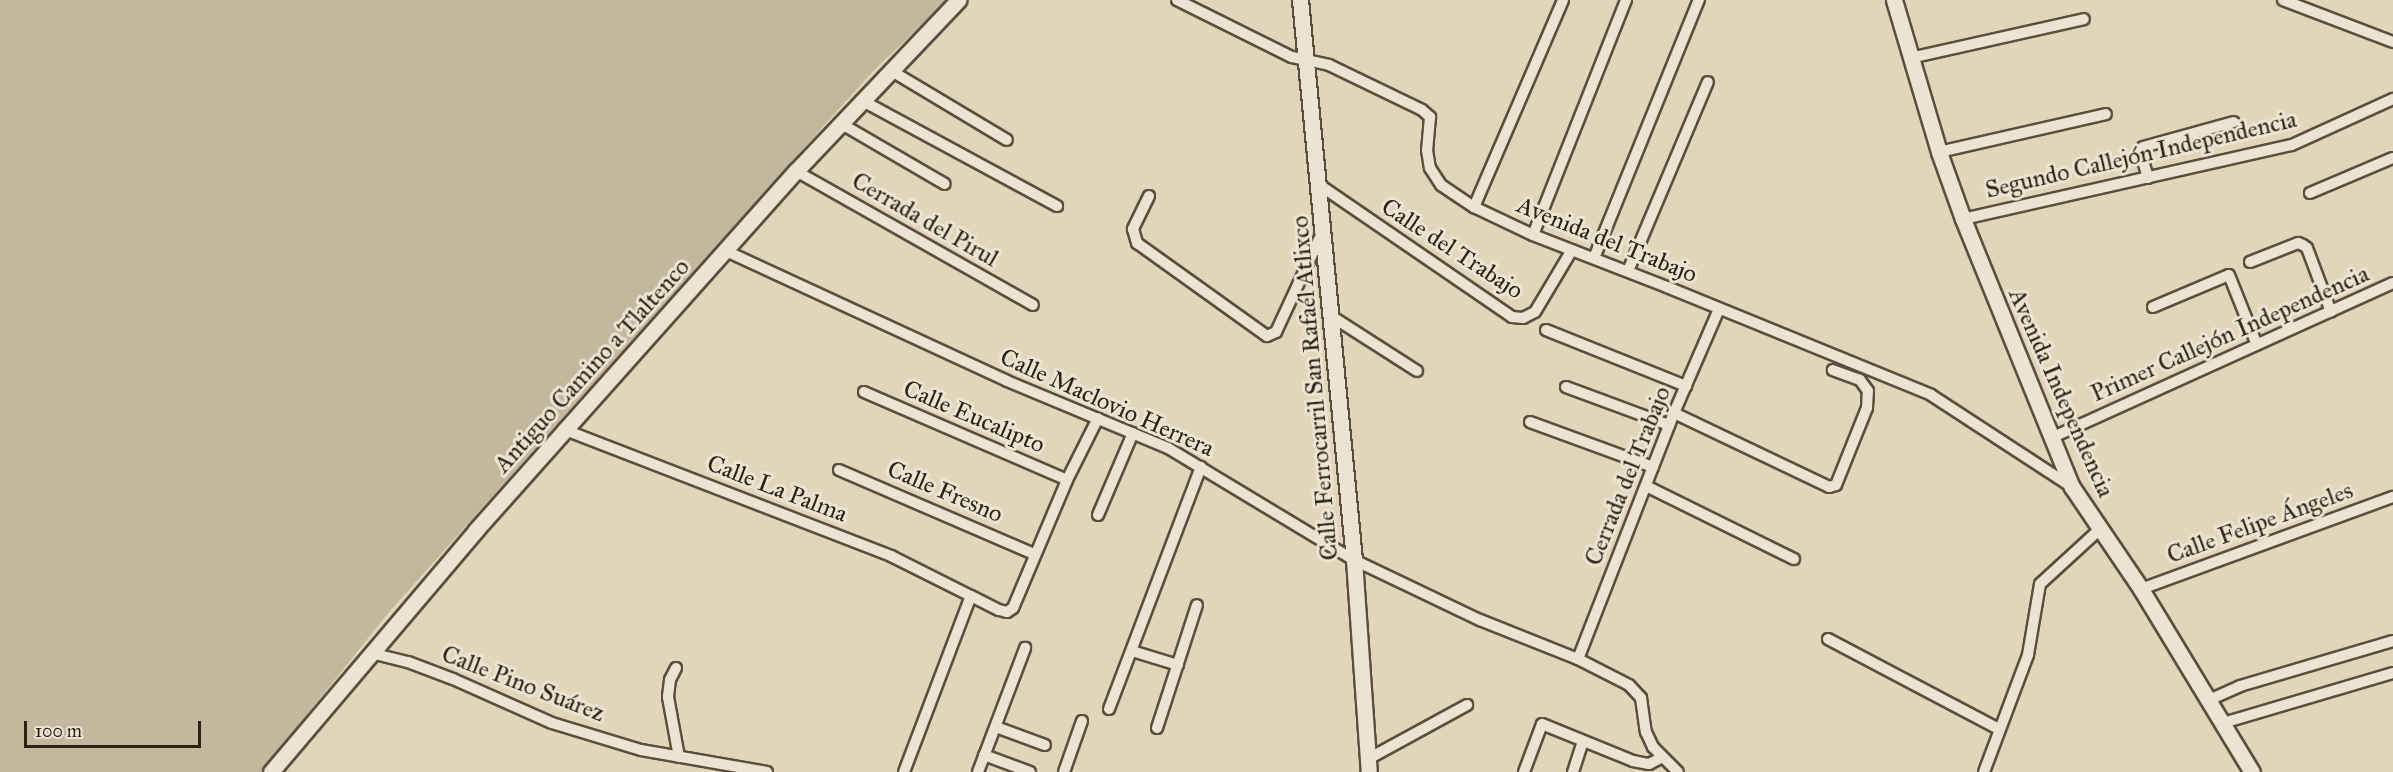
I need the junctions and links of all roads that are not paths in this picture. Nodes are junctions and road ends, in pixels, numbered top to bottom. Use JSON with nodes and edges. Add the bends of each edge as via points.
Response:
{"nodes":[{"id":1,"x":958,"y":0,"type":"edge"},
{"id":2,"x":1177,"y":0,"type":"edge"},
{"id":3,"x":1300,"y":0,"type":"edge"},
{"id":4,"x":1563,"y":0,"type":"edge"},
{"id":5,"x":1626,"y":0,"type":"edge"},
{"id":6,"x":1699,"y":0,"type":"edge"},
{"id":7,"x":1894,"y":0,"type":"edge"},
{"id":8,"x":2283,"y":0,"type":"edge"},
{"id":9,"x":2084,"y":19,"type":"dead end"},
{"id":10,"x":2393,"y":42,"type":"edge"},
{"id":11,"x":1910,"y":58,"type":"junction"},
{"id":12,"x":1306,"y":59,"type":"junction"},
{"id":13,"x":890,"y":70,"type":"junction"},
{"id":14,"x":1708,"y":82,"type":"dead end"},
{"id":15,"x":2393,"y":99,"type":"edge"},
{"id":16,"x":861,"y":100,"type":"junction"},
{"id":17,"x":2106,"y":114,"type":"dead end"},
{"id":18,"x":840,"y":123,"type":"junction"},
{"id":19,"x":2234,"y":123,"type":"dead end"},
{"id":20,"x":1007,"y":140,"type":"dead end"},
{"id":21,"x":1939,"y":152,"type":"junction"},
{"id":22,"x":2393,"y":158,"type":"edge"},
{"id":23,"x":796,"y":171,"type":"junction"},
{"id":24,"x":2148,"y":178,"type":"junction"},
{"id":25,"x":945,"y":184,"type":"dead end"},
{"id":26,"x":1318,"y":184,"type":"junction"},
{"id":27,"x":2310,"y":193,"type":"dead end"},
{"id":28,"x":1149,"y":196,"type":"dead end"},
{"id":29,"x":1057,"y":206,"type":"dead end"},
{"id":30,"x":1474,"y":207,"type":"junction"},
{"id":31,"x":1963,"y":219,"type":"junction"},
{"id":32,"x":1322,"y":232,"type":"junction"},
{"id":33,"x":1533,"y":235,"type":"junction"},
{"id":34,"x":1572,"y":250,"type":"junction"},
{"id":35,"x":726,"y":251,"type":"junction"},
{"id":36,"x":1594,"y":258,"type":"junction"},
{"id":37,"x":2250,"y":262,"type":"dead end"},
{"id":38,"x":1628,"y":271,"type":"junction"},
{"id":39,"x":2393,"y":282,"type":"edge"},
{"id":40,"x":1033,"y":305,"type":"dead end"},
{"id":41,"x":2153,"y":307,"type":"dead end"},
{"id":42,"x":1719,"y":309,"type":"junction"},
{"id":43,"x":2331,"y":312,"type":"junction"},
{"id":44,"x":1331,"y":316,"type":"junction"},
{"id":45,"x":1546,"y":330,"type":"dead end"},
{"id":46,"x":2257,"y":345,"type":"junction"},
{"id":47,"x":1833,"y":370,"type":"dead end"},
{"id":48,"x":1417,"y":371,"type":"dead end"},
{"id":49,"x":1686,"y":386,"type":"junction"},
{"id":50,"x":1566,"y":387,"type":"dead end"},
{"id":51,"x":864,"y":392,"type":"dead end"},
{"id":52,"x":1674,"y":413,"type":"junction"},
{"id":53,"x":1098,"y":418,"type":"junction"},
{"id":54,"x":1530,"y":422,"type":"dead end"},
{"id":55,"x":1670,"y":424,"type":"junction"},
{"id":56,"x":565,"y":430,"type":"junction"},
{"id":57,"x":1133,"y":432,"type":"junction"},
{"id":58,"x":2051,"y":438,"type":"junction"},
{"id":59,"x":1201,"y":467,"type":"junction"},
{"id":60,"x":1653,"y":467,"type":"junction"},
{"id":61,"x":839,"y":470,"type":"dead end"},
{"id":62,"x":1067,"y":480,"type":"junction"},
{"id":63,"x":1646,"y":486,"type":"junction"},
{"id":64,"x":2072,"y":487,"type":"junction"},
{"id":65,"x":2393,"y":497,"type":"edge"},
{"id":66,"x":1098,"y":515,"type":"dead end"},
{"id":67,"x":2099,"y":531,"type":"junction"},
{"id":68,"x":1034,"y":554,"type":"junction"},
{"id":69,"x":1794,"y":559,"type":"dead end"},
{"id":70,"x":1354,"y":561,"type":"junction"},
{"id":71,"x":2141,"y":589,"type":"junction"},
{"id":72,"x":971,"y":596,"type":"junction"},
{"id":73,"x":1197,"y":604,"type":"dead end"},
{"id":74,"x":1828,"y":639,"type":"dead end"},
{"id":75,"x":2393,"y":641,"type":"edge"},
{"id":76,"x":1024,"y":648,"type":"dead end"},
{"id":77,"x":1132,"y":651,"type":"junction"},
{"id":78,"x":371,"y":653,"type":"junction"},
{"id":79,"x":1578,"y":659,"type":"junction"},
{"id":80,"x":1178,"y":665,"type":"junction"},
{"id":81,"x":676,"y":668,"type":"dead end"},
{"id":82,"x":2393,"y":673,"type":"edge"},
{"id":83,"x":2209,"y":700,"type":"junction"},
{"id":84,"x":1467,"y":705,"type":"dead end"},
{"id":85,"x":1108,"y":709,"type":"dead end"},
{"id":86,"x":1082,"y":721,"type":"dead end"},
{"id":87,"x":2223,"y":723,"type":"junction"},
{"id":88,"x":996,"y":727,"type":"junction"},
{"id":89,"x":1157,"y":728,"type":"dead end"},
{"id":90,"x":2000,"y":729,"type":"junction"},
{"id":91,"x":1583,"y":742,"type":"junction"},
{"id":92,"x":1045,"y":745,"type":"dead end"},
{"id":93,"x":984,"y":755,"type":"junction"},
{"id":94,"x":679,"y":757,"type":"junction"},
{"id":95,"x":1664,"y":764,"type":"edge"},
{"id":96,"x":1368,"y":765,"type":"edge"},
{"id":97,"x":271,"y":772,"type":"edge"},
{"id":98,"x":766,"y":772,"type":"edge"},
{"id":99,"x":904,"y":772,"type":"edge"},
{"id":100,"x":978,"y":772,"type":"edge"},
{"id":101,"x":1030,"y":772,"type":"edge"},
{"id":102,"x":1064,"y":772,"type":"edge"},
{"id":103,"x":1524,"y":772,"type":"edge"},
{"id":104,"x":1574,"y":772,"type":"edge"},
{"id":105,"x":1678,"y":772,"type":"edge"},
{"id":106,"x":1984,"y":772,"type":"edge"},
{"id":107,"x":2252,"y":772,"type":"edge"}],
"edges":[{"from":1,"to":13,"type":"street","name":"Antiguo Camino a Tlaltenco"},
{"from":2,"to":12,"type":"street","name":"Avenida del Trabajo","via":[[1292,57]]},
{"from":3,"to":12,"type":"street","name":"Calle Ferrocarril San Rafaél Atlixco"},
{"from":4,"to":30,"type":"street"},
{"from":5,"to":33,"type":"street"},
{"from":6,"to":36,"type":"street"},
{"from":7,"to":11,"type":"street","name":"Avenida Independencia"},
{"from":8,"to":10,"type":"street"},
{"from":9,"to":11,"type":"street"},
{"from":11,"to":21,"type":"street","name":"Avenida Independencia"},
{"from":12,"to":26,"type":"street","name":"Calle Ferrocarril San Rafaél Atlixco"},
{"from":12,"to":30,"type":"street","name":"Avenida del Trabajo","via":[[1329,66],[1430,117],[1430,168],[1441,185]]},
{"from":13,"to":16,"type":"street","name":"Antiguo Camino a Tlaltenco"},
{"from":13,"to":20,"type":"street"},
{"from":14,"to":38,"type":"street"},
{"from":15,"to":24,"type":"street","name":"Segundo Callejón Independencia","via":[[2292,145]]},
{"from":16,"to":18,"type":"street","name":"Antiguo Camino a Tlaltenco"},
{"from":16,"to":29,"type":"street"},
{"from":17,"to":21,"type":"street"},
{"from":18,"to":23,"type":"street","name":"Antiguo Camino a Tlaltenco"},
{"from":18,"to":25,"type":"street"},
{"from":19,"to":24,"type":"street","via":[[2143,147],[2141,154]]},
{"from":21,"to":31,"type":"street","name":"Avenida Independencia"},
{"from":22,"to":27,"type":"street"},
{"from":23,"to":35,"type":"street","name":"Antiguo Camino a Tlaltenco"},
{"from":23,"to":40,"type":"street","name":"Cerrada del Pirul"},
{"from":24,"to":31,"type":"street","name":"Segundo Callejón Independencia"},
{"from":26,"to":32,"type":"street","name":"Calle Ferrocarril San Rafaél Atlixco"},
{"from":26,"to":34,"type":"street","name":"Calle del Trabajo","via":[[1512,317],[1523,318],[1536,312]]},
{"from":28,"to":32,"type":"street","via":[[1133,229],[1137,243],[1270,337],[1276,332]]},
{"from":30,"to":33,"type":"street","name":"Avenida del Trabajo"},
{"from":31,"to":58,"type":"street","name":"Avenida Independencia"},
{"from":32,"to":44,"type":"street","name":"Calle Ferrocarril San Rafaél Atlixco"},
{"from":33,"to":34,"type":"street","name":"Avenida del Trabajo"},
{"from":34,"to":36,"type":"street","name":"Avenida del Trabajo"},
{"from":35,"to":53,"type":"street","name":"Calle Maclovio Herrera","via":[[1007,381]]},
{"from":35,"to":56,"type":"street","name":"Antiguo Camino a Tlaltenco"},
{"from":36,"to":38,"type":"street","name":"Avenida del Trabajo"},
{"from":37,"to":43,"type":"street","via":[[2298,243],[2303,245]]},
{"from":38,"to":42,"type":"street","name":"Avenida del Trabajo"},
{"from":39,"to":43,"type":"street","name":"Primer Callejón Independencia"},
{"from":41,"to":46,"type":"street","via":[[2229,275]]},
{"from":42,"to":49,"type":"street","name":"Cerrada del Trabajo"},
{"from":42,"to":64,"type":"street","name":"Avenida del Trabajo","via":[[1931,395]]},
{"from":43,"to":46,"type":"street","name":"Primer Callejón Independencia"},
{"from":44,"to":48,"type":"street"},
{"from":44,"to":70,"type":"street","name":"Calle Ferrocarril San Rafaél Atlixco"},
{"from":45,"to":49,"type":"street"},
{"from":46,"to":58,"type":"street","name":"Primer Callejón Independencia"},
{"from":47,"to":52,"type":"street","via":[[1860,380],[1869,391],[1867,408],[1836,485],[1829,487]]},
{"from":49,"to":52,"type":"street","name":"Cerrada del Trabajo"},
{"from":50,"to":55,"type":"street"},
{"from":51,"to":62,"type":"street","name":"Calle Eucalipto"},
{"from":52,"to":55,"type":"street","name":"Cerrada del Trabajo"},
{"from":53,"to":57,"type":"street","name":"Calle Maclovio Herrera"},
{"from":53,"to":62,"type":"street"},
{"from":54,"to":60,"type":"street"},
{"from":55,"to":60,"type":"street","name":"Cerrada del Trabajo"},
{"from":56,"to":72,"type":"street","name":"Calle La Palma","via":[[891,556]]},
{"from":56,"to":78,"type":"street","name":"Antiguo Camino a Tlaltenco"},
{"from":57,"to":59,"type":"street","name":"Calle Maclovio Herrera"},
{"from":57,"to":66,"type":"street"},
{"from":58,"to":64,"type":"street","name":"Avenida Independencia"},
{"from":59,"to":70,"type":"street","name":"Calle Maclovio Herrera"},
{"from":59,"to":77,"type":"street"},
{"from":60,"to":63,"type":"street","name":"Cerrada del Trabajo"},
{"from":61,"to":68,"type":"street","name":"Calle Fresno"},
{"from":62,"to":68,"type":"street"},
{"from":63,"to":69,"type":"street"},
{"from":63,"to":79,"type":"street","name":"Cerrada del Trabajo"},
{"from":64,"to":67,"type":"street","name":"Avenida Independencia"},
{"from":65,"to":71,"type":"street","name":"Calle Felipe Ángeles"},
{"from":67,"to":71,"type":"street","name":"Avenida Independencia"},
{"from":67,"to":90,"type":"street","via":[[2040,584],[2028,655]]},
{"from":68,"to":72,"type":"street","name":"Calle La Palma","via":[[1013,608],[1007,612]]},
{"from":70,"to":79,"type":"street","name":"Calle Maclovio Herrera","via":[[1480,620]]},
{"from":70,"to":96,"type":"street","name":"Calle Ferrocarril San Rafaél Atlixco"},
{"from":71,"to":83,"type":"street","name":"Avenida Independencia"},
{"from":72,"to":99,"type":"street"},
{"from":73,"to":80,"type":"street"},
{"from":74,"to":90,"type":"street"},
{"from":75,"to":83,"type":"street","via":[[2240,686]]},
{"from":76,"to":88,"type":"street"},
{"from":77,"to":80,"type":"street"},
{"from":77,"to":85,"type":"street"},
{"from":78,"to":94,"type":"street","name":"Calle Pino Suárez","via":[[453,679],[552,723],[641,750]]},
{"from":78,"to":97,"type":"street","name":"Antiguo Camino a Tlaltenco"},
{"from":79,"to":95,"type":"street","name":"Calle Maclovio Herrera","via":[[1629,685],[1641,698],[1646,732]]},
{"from":80,"to":89,"type":"street"},
{"from":81,"to":94,"type":"street","via":[[668,697]]},
{"from":82,"to":87,"type":"street"},
{"from":83,"to":87,"type":"street","name":"Avenida Independencia"},
{"from":84,"to":96,"type":"street"},
{"from":86,"to":102,"type":"street"},
{"from":87,"to":107,"type":"street","name":"Avenida Independencia"},
{"from":88,"to":92,"type":"street"},
{"from":88,"to":93,"type":"street"},
{"from":90,"to":106,"type":"street"},
{"from":91,"to":95,"type":"street","via":[[1633,761]]},
{"from":91,"to":103,"type":"street","via":[[1542,724]]},
{"from":91,"to":104,"type":"street"},
{"from":93,"to":100,"type":"street"},
{"from":93,"to":101,"type":"street"},
{"from":94,"to":98,"type":"street","name":"Calle Pino Suárez"},
{"from":95,"to":105,"type":"street","name":"Calle Maclovio Herrera"}]}
